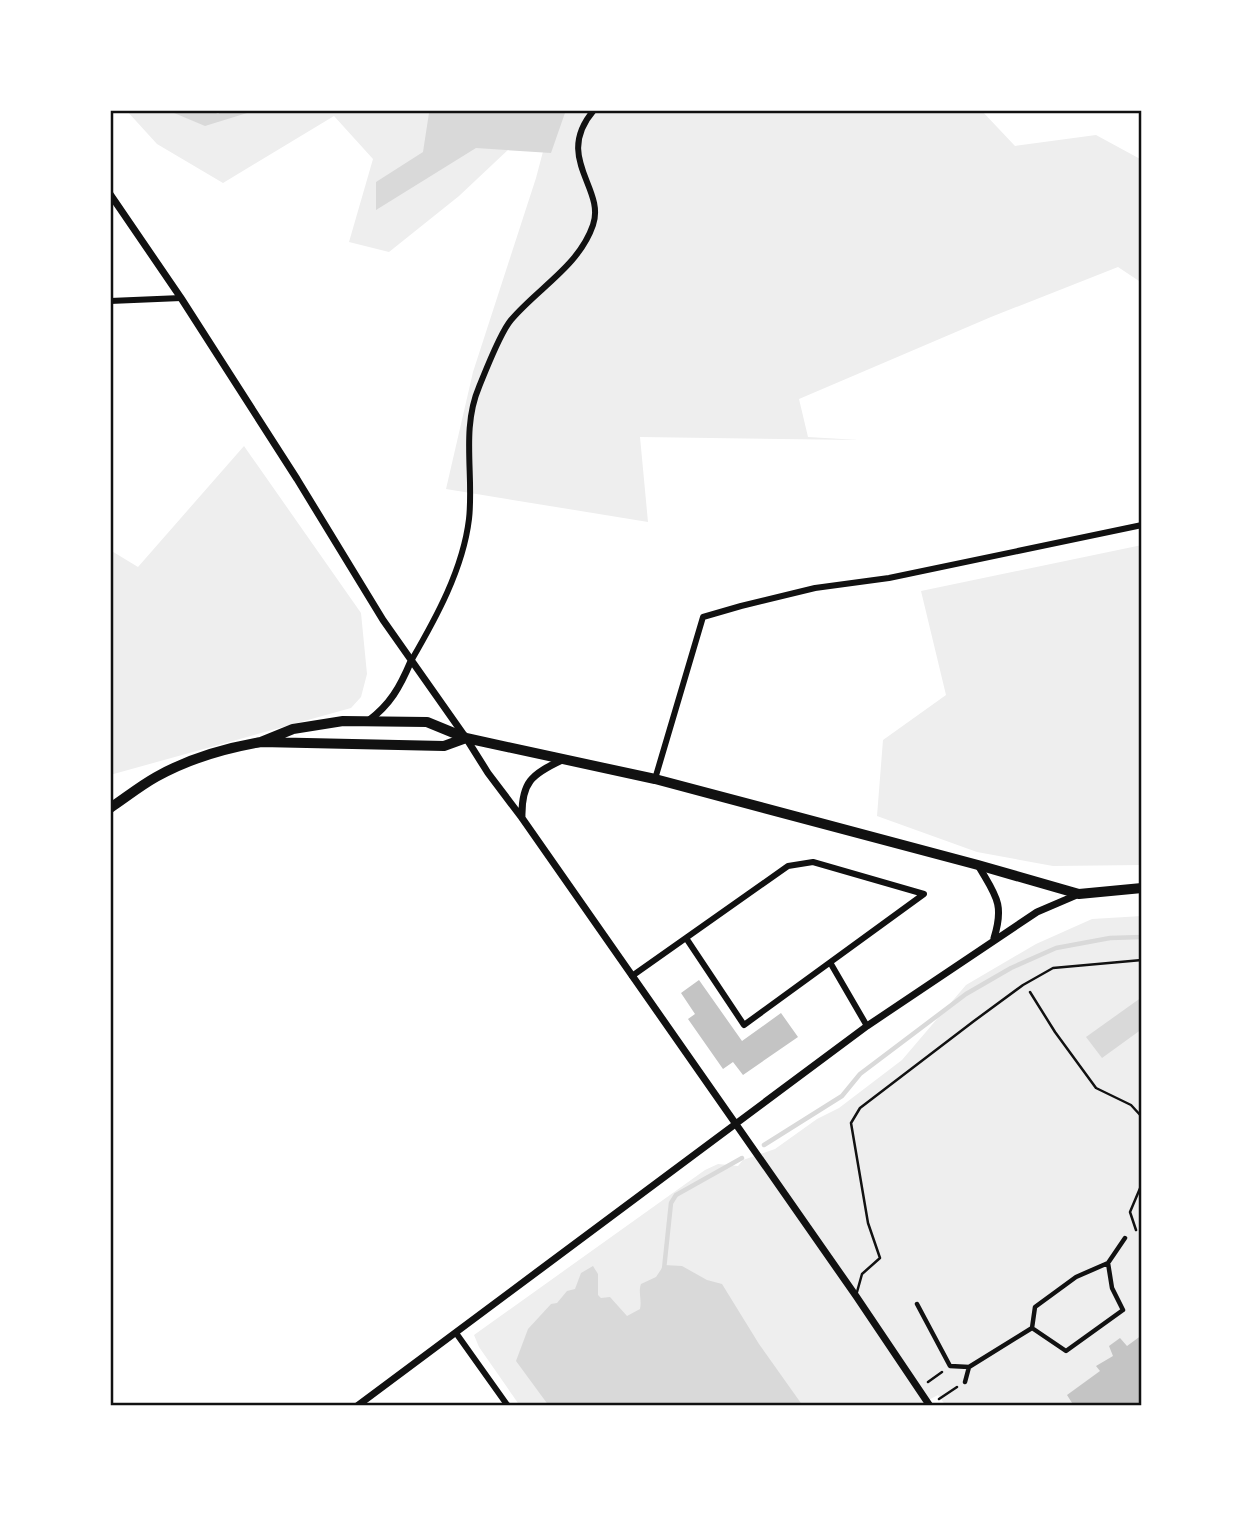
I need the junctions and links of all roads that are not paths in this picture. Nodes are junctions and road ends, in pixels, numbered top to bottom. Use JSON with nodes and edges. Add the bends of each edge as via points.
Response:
{"nodes":[{"id":1,"x":594,"y":110,"type":"edge"},
{"id":2,"x":110,"y":194,"type":"edge"},
{"id":3,"x":181,"y":298,"type":"junction"},
{"id":4,"x":110,"y":301,"type":"edge"},
{"id":5,"x":1142,"y":525,"type":"edge"},
{"id":6,"x":411,"y":661,"type":"junction"},
{"id":7,"x":368,"y":721,"type":"junction"},
{"id":8,"x":466,"y":738,"type":"junction"},
{"id":9,"x":261,"y":742,"type":"junction"},
{"id":10,"x":563,"y":759,"type":"junction"},
{"id":11,"x":655,"y":779,"type":"junction"},
{"id":12,"x":110,"y":808,"type":"edge"},
{"id":13,"x":522,"y":818,"type":"junction"},
{"id":14,"x":978,"y":865,"type":"junction"},
{"id":15,"x":1142,"y":888,"type":"edge"},
{"id":16,"x":1079,"y":894,"type":"junction"},
{"id":17,"x":686,"y":938,"type":"junction"},
{"id":18,"x":994,"y":939,"type":"junction"},
{"id":19,"x":1142,"y":960,"type":"edge"},
{"id":20,"x":831,"y":964,"type":"junction"},
{"id":21,"x":632,"y":976,"type":"junction"},
{"id":22,"x":867,"y":1026,"type":"junction"},
{"id":23,"x":735,"y":1123,"type":"junction"},
{"id":24,"x":1125,"y":1238,"type":"dead end"},
{"id":25,"x":1108,"y":1263,"type":"junction"},
{"id":26,"x":856,"y":1296,"type":"junction"},
{"id":27,"x":917,"y":1304,"type":"dead end"},
{"id":28,"x":1032,"y":1328,"type":"junction"},
{"id":29,"x":456,"y":1333,"type":"junction"},
{"id":30,"x":969,"y":1367,"type":"junction"},
{"id":31,"x":965,"y":1382,"type":"road end"},
{"id":32,"x":357,"y":1406,"type":"edge"},
{"id":33,"x":508,"y":1406,"type":"edge"},
{"id":34,"x":930,"y":1406,"type":"edge"}],
"edges":[{"from":1,"to":6,"type":"street","via":[[577,144],[597,212],[593,227],[575,257],[509,322],[477,390],[471,419],[469,518],[462,551],[440,608]]},
{"from":2,"to":3,"type":"street"},
{"from":3,"to":4,"type":"street"},
{"from":3,"to":6,"type":"street"},
{"from":5,"to":11,"type":"street","via":[[815,589],[703,617]]},
{"from":6,"to":7,"type":"street","via":[[398,691]]},
{"from":6,"to":8,"type":"street"},
{"from":7,"to":8,"type":"highway","via":[[427,722]]},
{"from":7,"to":9,"type":"highway","via":[[293,729]]},
{"from":8,"to":9,"type":"highway","via":[[444,746]]},
{"from":8,"to":10,"type":"highway"},
{"from":8,"to":13,"type":"street"},
{"from":9,"to":12,"type":"highway","via":[[198,758],[157,777]]},
{"from":10,"to":11,"type":"highway"},
{"from":10,"to":13,"type":"street","via":[[531,778],[524,790]]},
{"from":11,"to":14,"type":"highway"},
{"from":13,"to":21,"type":"street"},
{"from":14,"to":16,"type":"highway"},
{"from":14,"to":18,"type":"street","via":[[999,903]]},
{"from":15,"to":16,"type":"highway"},
{"from":16,"to":18,"type":"street","via":[[1037,912]]},
{"from":17,"to":20,"type":"street","via":[[744,1025]]},
{"from":17,"to":20,"type":"street","via":[[788,866],[813,862],[923,894]]},
{"from":17,"to":21,"type":"street"},
{"from":18,"to":22,"type":"street"},
{"from":19,"to":26,"type":"lane","via":[[1053,968],[860,1108],[851,1122],[868,1223],[880,1258],[862,1274]]},
{"from":20,"to":22,"type":"street"},
{"from":21,"to":23,"type":"street"},
{"from":22,"to":23,"type":"street"},
{"from":23,"to":26,"type":"street"},
{"from":23,"to":29,"type":"street"},
{"from":24,"to":25,"type":"street"},
{"from":25,"to":28,"type":"street","via":[[1076,1277],[1035,1307]]},
{"from":25,"to":28,"type":"street","via":[[1112,1288],[1123,1310],[1066,1351]]},
{"from":26,"to":34,"type":"street"},
{"from":27,"to":30,"type":"street","via":[[950,1366]]},
{"from":28,"to":30,"type":"street"},
{"from":29,"to":32,"type":"street"},
{"from":29,"to":33,"type":"street"},
{"from":30,"to":31,"type":"street"}]}
